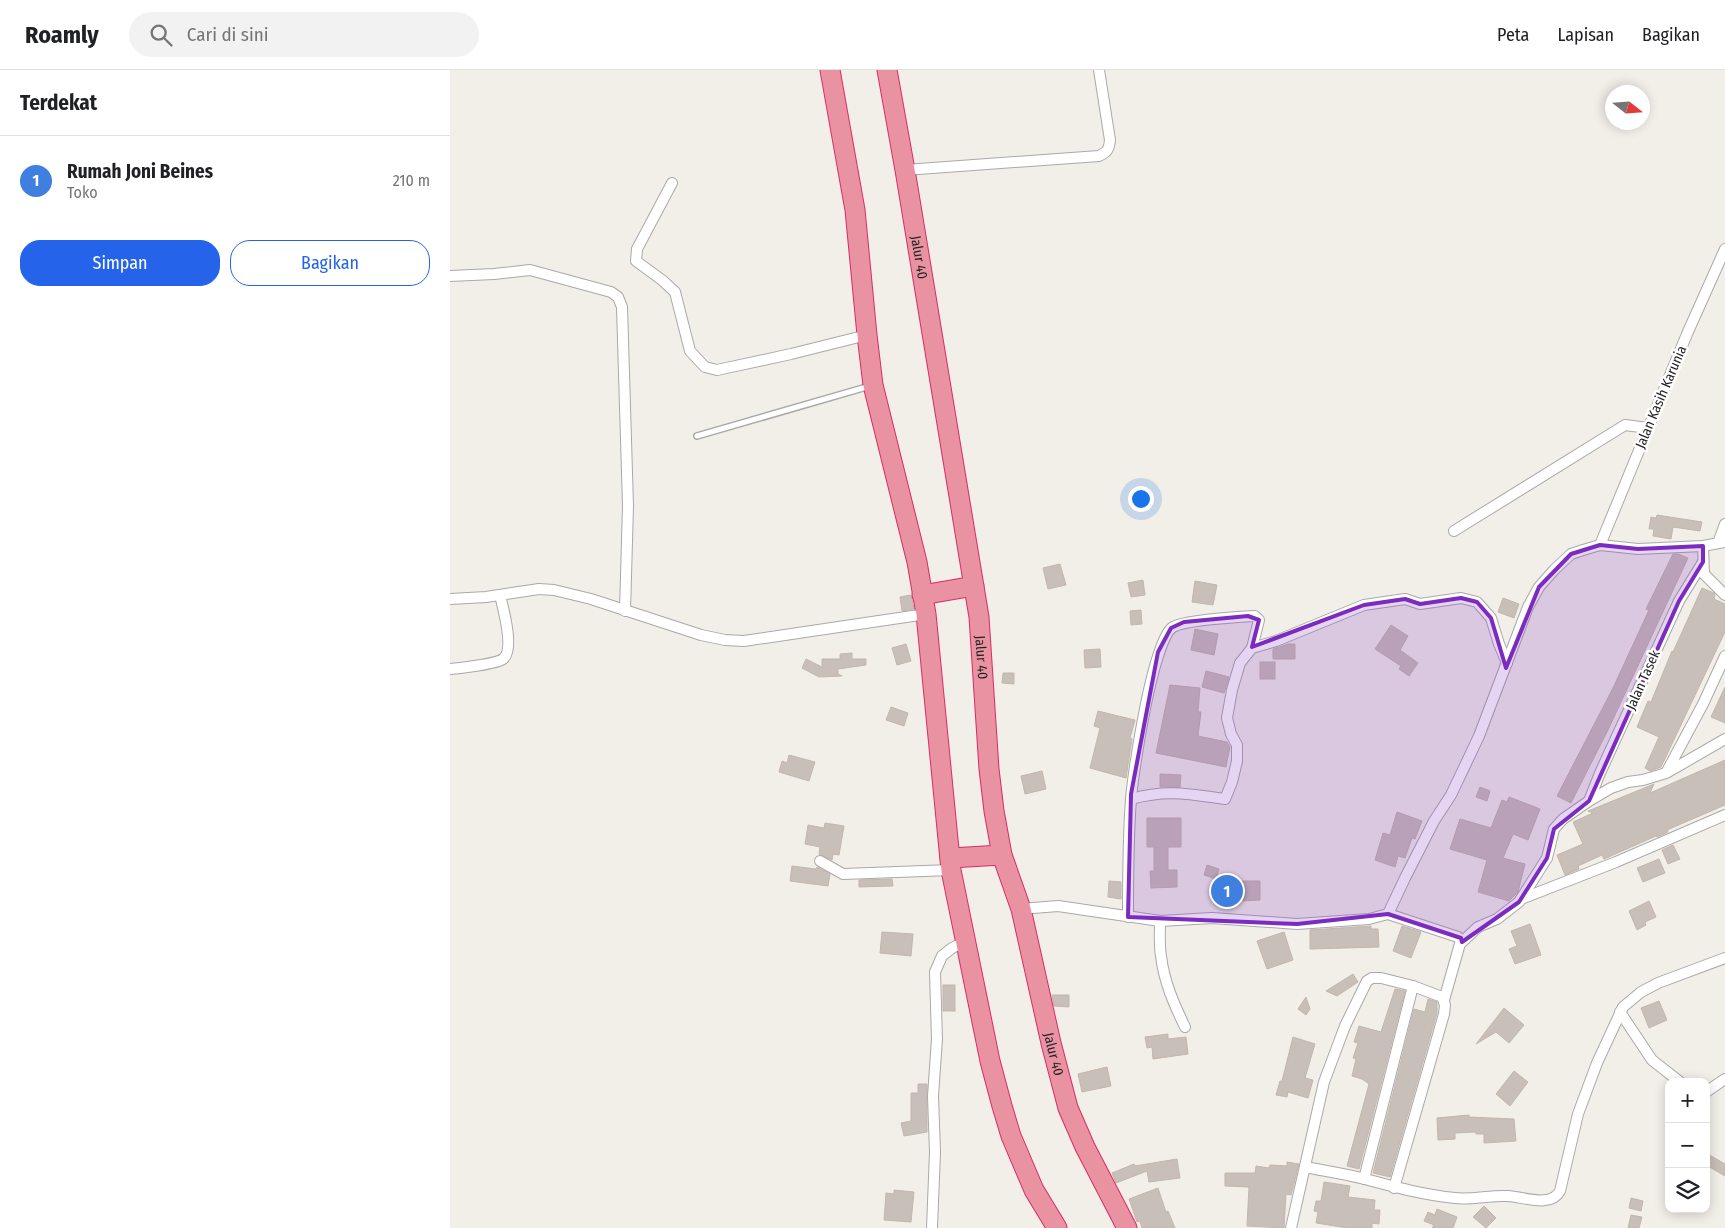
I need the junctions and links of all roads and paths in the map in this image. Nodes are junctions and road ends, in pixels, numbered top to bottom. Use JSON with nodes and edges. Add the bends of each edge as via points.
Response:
{"nodes":[{"id":1,"x":830,"y":70,"type":"edge"},
{"id":2,"x":887,"y":70,"type":"edge"},
{"id":3,"x":1099,"y":70,"type":"edge"},
{"id":4,"x":906,"y":170,"type":"junction"},
{"id":5,"x":672,"y":183,"type":"dead end"},
{"id":6,"x":1725,"y":249,"type":"edge"},
{"id":7,"x":450,"y":276,"type":"edge"},
{"id":8,"x":867,"y":335,"type":"junction"},
{"id":9,"x":873,"y":385,"type":"junction"},
{"id":10,"x":1648,"y":428,"type":"junction"},
{"id":11,"x":697,"y":436,"type":"dead end"},
{"id":12,"x":1725,"y":524,"type":"edge"},
{"id":13,"x":1454,"y":531,"type":"dead end"},
{"id":14,"x":1722,"y":543,"type":"edge"},
{"id":15,"x":1600,"y":545,"type":"junction"},
{"id":16,"x":1703,"y":546,"type":"junction"},
{"id":17,"x":1703,"y":562,"type":"junction"},
{"id":18,"x":974,"y":586,"type":"junction"},
{"id":19,"x":500,"y":595,"type":"junction"},
{"id":20,"x":922,"y":595,"type":"junction"},
{"id":21,"x":1725,"y":595,"type":"edge"},
{"id":22,"x":450,"y":599,"type":"edge"},
{"id":23,"x":625,"y":611,"type":"junction"},
{"id":24,"x":926,"y":614,"type":"junction"},
{"id":25,"x":1252,"y":648,"type":"junction"},
{"id":26,"x":1725,"y":656,"type":"edge"},
{"id":27,"x":1507,"y":663,"type":"junction"},
{"id":28,"x":450,"y":669,"type":"edge"},
{"id":29,"x":1725,"y":739,"type":"edge"},
{"id":30,"x":1666,"y":773,"type":"junction"},
{"id":31,"x":1131,"y":799,"type":"junction"},
{"id":32,"x":1590,"y":801,"type":"junction"},
{"id":33,"x":1725,"y":815,"type":"edge"},
{"id":34,"x":1002,"y":855,"type":"junction"},
{"id":35,"x":820,"y":861,"type":"dead end"},
{"id":36,"x":950,"y":864,"type":"junction"},
{"id":37,"x":1521,"y":899,"type":"junction"},
{"id":38,"x":1021,"y":909,"type":"junction"},
{"id":39,"x":1388,"y":914,"type":"junction"},
{"id":40,"x":1128,"y":916,"type":"junction"},
{"id":41,"x":1160,"y":921,"type":"junction"},
{"id":42,"x":966,"y":941,"type":"junction"},
{"id":43,"x":1462,"y":942,"type":"junction"},
{"id":44,"x":1725,"y":958,"type":"edge"},
{"id":45,"x":1413,"y":986,"type":"junction"},
{"id":46,"x":1444,"y":1000,"type":"junction"},
{"id":47,"x":1620,"y":1012,"type":"junction"},
{"id":48,"x":1185,"y":1027,"type":"dead end"},
{"id":49,"x":1675,"y":1078,"type":"edge"},
{"id":50,"x":1725,"y":1080,"type":"edge"},
{"id":51,"x":1710,"y":1089,"type":"edge"},
{"id":52,"x":1306,"y":1167,"type":"junction"},
{"id":53,"x":1364,"y":1179,"type":"junction"},
{"id":54,"x":1394,"y":1188,"type":"junction"},
{"id":55,"x":932,"y":1228,"type":"edge"},
{"id":56,"x":1057,"y":1228,"type":"edge"},
{"id":57,"x":1127,"y":1228,"type":"edge"},
{"id":58,"x":1292,"y":1228,"type":"edge"}],
"edges":[{"from":1,"to":8,"type":"highway","via":[[855,210]]},
{"from":2,"to":4,"type":"highway","name":"Jalur 40"},
{"from":3,"to":4,"type":"street","via":[[1110,140],[1107,152],[1098,156]]},
{"from":4,"to":18,"type":"highway","name":"Jalur 40"},
{"from":5,"to":8,"type":"street","via":[[637,249],[636,261],[675,292],[690,351],[705,367],[717,370]]},
{"from":6,"to":10,"type":"street","name":"Jalan Kasih Karunia"},
{"from":7,"to":23,"type":"street","via":[[530,270],[611,292],[618,297],[622,307],[628,506]]},
{"from":8,"to":9,"type":"highway"},
{"from":9,"to":11,"type":"lane"},
{"from":9,"to":20,"type":"highway","via":[[917,562]]},
{"from":10,"to":13,"type":"street","via":[[1625,425]]},
{"from":10,"to":15,"type":"street","name":"Jalan Kasih Karunia"},
{"from":12,"to":14,"type":"street"},
{"from":14,"to":16,"type":"street"},
{"from":15,"to":16,"type":"street","via":[[1638,549]]},
{"from":15,"to":27,"type":"street","via":[[1571,554],[1539,587]]},
{"from":16,"to":17,"type":"street"},
{"from":17,"to":21,"type":"street","via":[[1704,574]]},
{"from":17,"to":32,"type":"street","name":"Jalan Tasek","via":[[1672,618]]},
{"from":18,"to":20,"type":"highway"},
{"from":18,"to":34,"type":"highway","name":"Jalur 40","via":[[989,769]]},
{"from":19,"to":22,"type":"street"},
{"from":19,"to":23,"type":"street","via":[[554,590]]},
{"from":19,"to":28,"type":"street","via":[[509,646],[505,657]]},
{"from":20,"to":24,"type":"highway"},
{"from":23,"to":24,"type":"street","via":[[701,635],[744,641]]},
{"from":24,"to":36,"type":"highway"},
{"from":25,"to":27,"type":"street","via":[[1364,605],[1405,600],[1420,604],[1461,598],[1477,602],[1491,618]]},
{"from":25,"to":31,"type":"street","via":[[1240,663],[1230,700],[1227,718],[1237,745],[1237,761],[1225,799],[1187,793],[1154,793]]},
{"from":25,"to":31,"type":"street","via":[[1259,620],[1255,616],[1184,622],[1171,628],[1158,652]]},
{"from":26,"to":30,"type":"street"},
{"from":27,"to":39,"type":"street","via":[[1479,736]]},
{"from":29,"to":30,"type":"street"},
{"from":30,"to":32,"type":"street","via":[[1611,788]]},
{"from":31,"to":40,"type":"street"},
{"from":32,"to":37,"type":"street","via":[[1554,829],[1547,858]]},
{"from":33,"to":37,"type":"street"},
{"from":34,"to":36,"type":"highway"},
{"from":34,"to":38,"type":"highway","name":"Jalur 40"},
{"from":35,"to":36,"type":"street","via":[[843,874]]},
{"from":36,"to":42,"type":"highway"},
{"from":37,"to":43,"type":"street","via":[[1497,919],[1478,927]]},
{"from":38,"to":40,"type":"street","via":[[1058,906]]},
{"from":38,"to":57,"type":"highway","name":"Jalur 40","via":[[1050,1043],[1068,1108]]},
{"from":39,"to":41,"type":"street","via":[[1369,919],[1297,924],[1212,918]]},
{"from":39,"to":43,"type":"street","via":[[1458,937]]},
{"from":40,"to":41,"type":"street"},
{"from":41,"to":48,"type":"street","via":[[1165,976]]},
{"from":42,"to":55,"type":"street","via":[[942,956],[935,972],[937,1039]]},
{"from":42,"to":56,"type":"highway","via":[[990,1061],[1011,1136],[1034,1190]]},
{"from":43,"to":46,"type":"street"},
{"from":44,"to":47,"type":"street","via":[[1650,987],[1630,1000]]},
{"from":45,"to":46,"type":"street"},
{"from":45,"to":52,"type":"street","via":[[1376,978],[1368,981],[1345,1026],[1324,1082]]},
{"from":45,"to":53,"type":"street"},
{"from":46,"to":54,"type":"street","via":[[1444,1014]]},
{"from":47,"to":49,"type":"street","via":[[1652,1060]]},
{"from":47,"to":54,"type":"street","via":[[1578,1114],[1563,1180],[1555,1198],[1454,1198]]},
{"from":50,"to":51,"type":"street"},
{"from":52,"to":53,"type":"street"},
{"from":52,"to":58,"type":"street"},
{"from":53,"to":54,"type":"street"}]}
